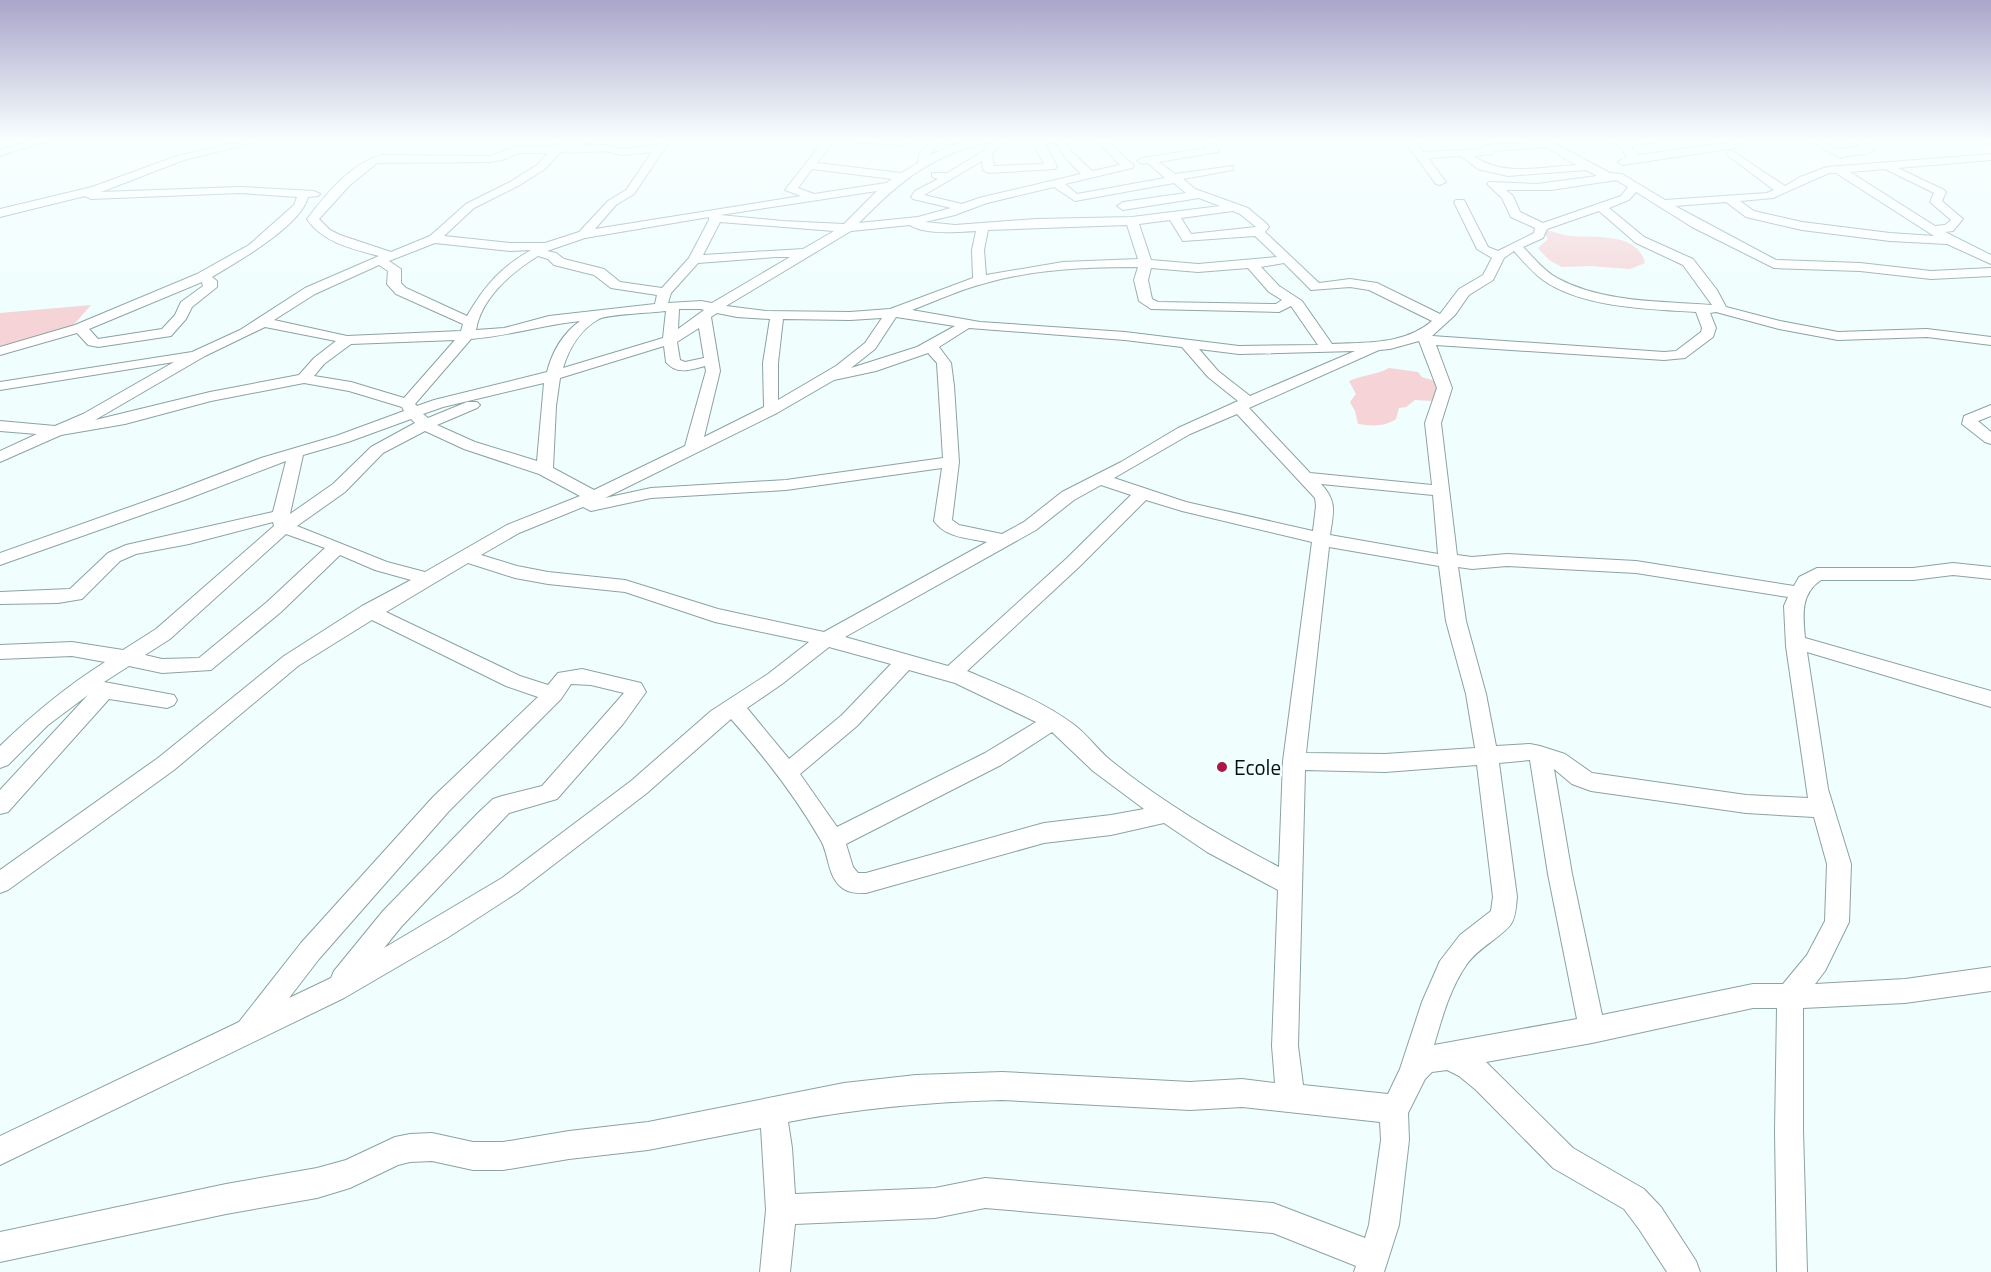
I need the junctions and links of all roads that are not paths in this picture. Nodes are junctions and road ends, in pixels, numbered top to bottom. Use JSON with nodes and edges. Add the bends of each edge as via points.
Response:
{"nodes":[{"id":1,"x":57,"y":198,"type":"edge"},
{"id":2,"x":302,"y":198,"type":"edge"},
{"id":3,"x":331,"y":198,"type":"edge"},
{"id":4,"x":486,"y":198,"type":"edge"},
{"id":5,"x":618,"y":198,"type":"edge"},
{"id":6,"x":799,"y":198,"type":"edge"},
{"id":7,"x":880,"y":198,"type":"edge"},
{"id":8,"x":926,"y":198,"type":"edge"},
{"id":9,"x":990,"y":198,"type":"edge"},
{"id":10,"x":1174,"y":198,"type":"edge"},
{"id":11,"x":1207,"y":198,"type":"edge"},
{"id":12,"x":1508,"y":198,"type":"edge"},
{"id":13,"x":1624,"y":198,"type":"edge"},
{"id":14,"x":1656,"y":198,"type":"edge"},
{"id":15,"x":1723,"y":198,"type":"edge"},
{"id":16,"x":1727,"y":198,"type":"edge"},
{"id":17,"x":1883,"y":198,"type":"edge"},
{"id":18,"x":1937,"y":198,"type":"edge"},
{"id":19,"x":1460,"y":202,"type":"dead end"},
{"id":20,"x":1665,"y":203,"type":"junction"},
{"id":21,"x":31,"y":205,"type":"junction"},
{"id":22,"x":0,"y":206,"type":"edge"},
{"id":23,"x":1123,"y":206,"type":"dead end"},
{"id":24,"x":1600,"y":206,"type":"junction"},
{"id":25,"x":1234,"y":207,"type":"junction"},
{"id":26,"x":965,"y":208,"type":"junction"},
{"id":27,"x":0,"y":213,"type":"edge"},
{"id":28,"x":691,"y":216,"type":"junction"},
{"id":29,"x":1174,"y":216,"type":"junction"},
{"id":30,"x":716,"y":219,"type":"junction"},
{"id":31,"x":1132,"y":221,"type":"junction"},
{"id":32,"x":911,"y":223,"type":"junction"},
{"id":33,"x":983,"y":227,"type":"junction"},
{"id":34,"x":1542,"y":227,"type":"junction"},
{"id":35,"x":847,"y":228,"type":"junction"},
{"id":36,"x":1932,"y":230,"type":"junction"},
{"id":37,"x":1258,"y":232,"type":"junction"},
{"id":38,"x":583,"y":235,"type":"junction"},
{"id":39,"x":1188,"y":238,"type":"junction"},
{"id":40,"x":434,"y":239,"type":"junction"},
{"id":41,"x":1949,"y":240,"type":"junction"},
{"id":42,"x":1516,"y":246,"type":"junction"},
{"id":43,"x":542,"y":249,"type":"junction"},
{"id":44,"x":806,"y":253,"type":"junction"},
{"id":45,"x":1499,"y":256,"type":"junction"},
{"id":46,"x":386,"y":258,"type":"junction"},
{"id":47,"x":1287,"y":259,"type":"junction"},
{"id":48,"x":694,"y":260,"type":"junction"},
{"id":49,"x":1991,"y":260,"type":"edge"},
{"id":50,"x":1146,"y":263,"type":"junction"},
{"id":51,"x":1251,"y":264,"type":"junction"},
{"id":52,"x":1195,"y":267,"type":"junction"},
{"id":53,"x":1991,"y":272,"type":"edge"},
{"id":54,"x":202,"y":277,"type":"junction"},
{"id":55,"x":980,"y":280,"type":"junction"},
{"id":56,"x":1316,"y":287,"type":"junction"},
{"id":57,"x":665,"y":292,"type":"junction"},
{"id":58,"x":1285,"y":297,"type":"junction"},
{"id":59,"x":667,"y":306,"type":"junction"},
{"id":60,"x":1701,"y":308,"type":"junction"},
{"id":61,"x":1721,"y":310,"type":"junction"},
{"id":62,"x":710,"y":312,"type":"junction"},
{"id":63,"x":892,"y":313,"type":"junction"},
{"id":64,"x":599,"y":314,"type":"junction"},
{"id":65,"x":777,"y":316,"type":"junction"},
{"id":66,"x":1441,"y":320,"type":"junction"},
{"id":67,"x":265,"y":323,"type":"junction"},
{"id":68,"x":967,"y":323,"type":"junction"},
{"id":69,"x":80,"y":328,"type":"junction"},
{"id":70,"x":469,"y":328,"type":"junction"},
{"id":71,"x":166,"y":333,"type":"junction"},
{"id":72,"x":1425,"y":337,"type":"junction"},
{"id":73,"x":347,"y":340,"type":"junction"},
{"id":74,"x":670,"y":340,"type":"junction"},
{"id":75,"x":1991,"y":341,"type":"edge"},
{"id":76,"x":1187,"y":344,"type":"junction"},
{"id":77,"x":1380,"y":345,"type":"junction"},
{"id":78,"x":928,"y":346,"type":"junction"},
{"id":79,"x":1327,"y":348,"type":"junction"},
{"id":80,"x":0,"y":351,"type":"edge"},
{"id":81,"x":200,"y":353,"type":"junction"},
{"id":82,"x":146,"y":360,"type":"junction"},
{"id":83,"x":711,"y":360,"type":"junction"},
{"id":84,"x":554,"y":375,"type":"junction"},
{"id":85,"x":304,"y":378,"type":"junction"},
{"id":86,"x":825,"y":378,"type":"junction"},
{"id":87,"x":0,"y":386,"type":"edge"},
{"id":88,"x":1243,"y":404,"type":"junction"},
{"id":89,"x":772,"y":410,"type":"junction"},
{"id":90,"x":1991,"y":410,"type":"edge"},
{"id":91,"x":415,"y":413,"type":"junction"},
{"id":92,"x":0,"y":426,"type":"edge"},
{"id":93,"x":57,"y":431,"type":"junction"},
{"id":94,"x":1991,"y":439,"type":"edge"},
{"id":95,"x":693,"y":447,"type":"junction"},
{"id":96,"x":296,"y":452,"type":"junction"},
{"id":97,"x":0,"y":457,"type":"edge"},
{"id":98,"x":951,"y":462,"type":"junction"},
{"id":99,"x":545,"y":470,"type":"junction"},
{"id":100,"x":1306,"y":478,"type":"junction"},
{"id":101,"x":1100,"y":479,"type":"junction"},
{"id":102,"x":1441,"y":491,"type":"junction"},
{"id":103,"x":1143,"y":494,"type":"junction"},
{"id":104,"x":593,"y":497,"type":"junction"},
{"id":105,"x":543,"y":517,"type":"junction"},
{"id":106,"x":282,"y":521,"type":"junction"},
{"id":107,"x":1323,"y":539,"type":"junction"},
{"id":108,"x":1004,"y":540,"type":"junction"},
{"id":109,"x":336,"y":547,"type":"junction"},
{"id":110,"x":467,"y":557,"type":"junction"},
{"id":111,"x":0,"y":559,"type":"edge"},
{"id":112,"x":1448,"y":562,"type":"junction"},
{"id":113,"x":1991,"y":573,"type":"edge"},
{"id":114,"x":428,"y":579,"type":"junction"},
{"id":115,"x":1800,"y":593,"type":"junction"},
{"id":116,"x":0,"y":598,"type":"edge"},
{"id":117,"x":369,"y":611,"type":"junction"},
{"id":118,"x":826,"y":639,"type":"junction"},
{"id":119,"x":1796,"y":642,"type":"junction"},
{"id":120,"x":0,"y":652,"type":"edge"},
{"id":121,"x":128,"y":658,"type":"junction"},
{"id":122,"x":905,"y":661,"type":"junction"},
{"id":123,"x":952,"y":674,"type":"junction"},
{"id":124,"x":83,"y":686,"type":"junction"},
{"id":125,"x":105,"y":690,"type":"junction"},
{"id":126,"x":554,"y":694,"type":"junction"},
{"id":127,"x":1991,"y":699,"type":"edge"},
{"id":128,"x":167,"y":700,"type":"dead end"},
{"id":129,"x":733,"y":706,"type":"junction"},
{"id":130,"x":1052,"y":722,"type":"junction"},
{"id":131,"x":1540,"y":754,"type":"junction"},
{"id":132,"x":1487,"y":755,"type":"junction"},
{"id":133,"x":0,"y":759,"type":"edge"},
{"id":134,"x":1294,"y":761,"type":"junction"},
{"id":135,"x":787,"y":772,"type":"junction"},
{"id":136,"x":0,"y":805,"type":"edge"},
{"id":137,"x":1823,"y":808,"type":"junction"},
{"id":138,"x":1167,"y":813,"type":"junction"},
{"id":139,"x":833,"y":840,"type":"junction"},
{"id":140,"x":5,"y":875,"type":"edge"},
{"id":141,"x":1290,"y":885,"type":"junction"},
{"id":142,"x":1991,"y":979,"type":"edge"},
{"id":143,"x":335,"y":989,"type":"junction"},
{"id":144,"x":1790,"y":995,"type":"junction"},
{"id":145,"x":1592,"y":1030,"type":"junction"},
{"id":146,"x":248,"y":1031,"type":"junction"},
{"id":147,"x":1446,"y":1056,"type":"junction"},
{"id":148,"x":1413,"y":1068,"type":"junction"},
{"id":149,"x":1290,"y":1097,"type":"junction"},
{"id":150,"x":1394,"y":1109,"type":"junction"},
{"id":151,"x":772,"y":1111,"type":"junction"},
{"id":152,"x":0,"y":1151,"type":"edge"},
{"id":153,"x":781,"y":1210,"type":"junction"},
{"id":154,"x":0,"y":1247,"type":"edge"},
{"id":155,"x":1371,"y":1264,"type":"edge"},
{"id":156,"x":775,"y":1272,"type":"edge"},
{"id":157,"x":1685,"y":1272,"type":"edge"},
{"id":158,"x":1792,"y":1272,"type":"edge"}],
"edges":[{"from":1,"to":21,"type":"street"},
{"from":2,"to":54,"type":"street","via":[[300,206],[253,248]]},
{"from":3,"to":46,"type":"street","via":[[313,219],[316,226]]},
{"from":4,"to":40,"type":"street","via":[[471,206]]},
{"from":5,"to":38,"type":"street"},
{"from":6,"to":28,"type":"street"},
{"from":7,"to":35,"type":"street"},
{"from":8,"to":26,"type":"street"},
{"from":9,"to":26,"type":"street"},
{"from":10,"to":23,"type":"street"},
{"from":11,"to":25,"type":"street"},
{"from":12,"to":34,"type":"street","via":[[1515,214]]},
{"from":13,"to":24,"type":"street"},
{"from":14,"to":20,"type":"street"},
{"from":15,"to":20,"type":"street"},
{"from":16,"to":41,"type":"street","via":[[1750,214],[1802,226]]},
{"from":17,"to":36,"type":"street"},
{"from":18,"to":36,"type":"street","via":[[1936,202],[1957,221],[1949,228]]},
{"from":19,"to":45,"type":"street","via":[[1483,249]]},
{"from":20,"to":53,"type":"street","via":[[1696,224],[1774,264],[1860,267],[1930,275]]},
{"from":21,"to":22,"type":"street"},
{"from":21,"to":27,"type":"street"},
{"from":24,"to":34,"type":"street"},
{"from":24,"to":61,"type":"street","via":[[1640,240],[1688,262]]},
{"from":25,"to":29,"type":"street"},
{"from":25,"to":37,"type":"street","via":[[1263,227]]},
{"from":26,"to":32,"type":"street"},
{"from":28,"to":30,"type":"street"},
{"from":28,"to":38,"type":"street"},
{"from":29,"to":31,"type":"street"},
{"from":29,"to":39,"type":"street"},
{"from":30,"to":35,"type":"street"},
{"from":30,"to":48,"type":"street"},
{"from":31,"to":33,"type":"street"},
{"from":31,"to":50,"type":"street"},
{"from":32,"to":33,"type":"street","via":[[943,229]]},
{"from":32,"to":35,"type":"street"},
{"from":33,"to":55,"type":"street","via":[[978,250]]},
{"from":34,"to":42,"type":"street","via":[[1539,235]]},
{"from":35,"to":44,"type":"street"},
{"from":36,"to":41,"type":"street"},
{"from":37,"to":39,"type":"street"},
{"from":37,"to":47,"type":"street"},
{"from":38,"to":43,"type":"street"},
{"from":39,"to":52,"type":"street"},
{"from":40,"to":43,"type":"street"},
{"from":40,"to":46,"type":"street"},
{"from":41,"to":49,"type":"street"},
{"from":42,"to":45,"type":"street"},
{"from":42,"to":60,"type":"street","via":[[1548,277],[1580,291],[1628,301]]},
{"from":43,"to":57,"type":"street","via":[[558,262],[599,272],[616,285]]},
{"from":43,"to":70,"type":"street","via":[[514,265],[498,280]]},
{"from":44,"to":48,"type":"street"},
{"from":44,"to":62,"type":"street"},
{"from":45,"to":66,"type":"street","via":[[1488,277],[1464,292]]},
{"from":46,"to":67,"type":"street","via":[[310,291]]},
{"from":46,"to":70,"type":"street","via":[[383,265],[395,269],[394,284],[401,291]]},
{"from":47,"to":51,"type":"street"},
{"from":47,"to":56,"type":"street"},
{"from":48,"to":57,"type":"street"},
{"from":50,"to":52,"type":"street"},
{"from":50,"to":55,"type":"street","via":[[1032,269]]},
{"from":50,"to":58,"type":"street","via":[[1141,280],[1146,301],[1156,306],[1279,308]]},
{"from":51,"to":52,"type":"street"},
{"from":51,"to":58,"type":"street"},
{"from":54,"to":69,"type":"street"},
{"from":54,"to":71,"type":"street","via":[[210,281],[210,287],[186,305]]},
{"from":55,"to":63,"type":"street"},
{"from":56,"to":58,"type":"street"},
{"from":56,"to":66,"type":"street","via":[[1350,283],[1372,286]]},
{"from":57,"to":59,"type":"street"},
{"from":58,"to":79,"type":"street","via":[[1308,317]]},
{"from":59,"to":62,"type":"street"},
{"from":59,"to":64,"type":"street"},
{"from":59,"to":74,"type":"street"},
{"from":60,"to":61,"type":"street"},
{"from":60,"to":72,"type":"street","via":[[1708,334],[1680,355]]},
{"from":61,"to":75,"type":"street","via":[[1838,336],[1927,333]]},
{"from":62,"to":65,"type":"street"},
{"from":62,"to":74,"type":"street"},
{"from":62,"to":83,"type":"street"},
{"from":63,"to":65,"type":"street"},
{"from":63,"to":68,"type":"street"},
{"from":63,"to":86,"type":"street","via":[[870,346]]},
{"from":64,"to":70,"type":"street","via":[[549,320],[504,332]]},
{"from":64,"to":84,"type":"street","via":[[574,330],[557,360]]},
{"from":65,"to":89,"type":"street","via":[[769,366]]},
{"from":66,"to":72,"type":"street"},
{"from":67,"to":73,"type":"street"},
{"from":67,"to":81,"type":"street"},
{"from":68,"to":76,"type":"street"},
{"from":68,"to":78,"type":"street","via":[[951,337]]},
{"from":69,"to":71,"type":"street","via":[[98,343]]},
{"from":69,"to":80,"type":"street"},
{"from":70,"to":73,"type":"street","via":[[441,337]]},
{"from":70,"to":91,"type":"street"},
{"from":71,"to":82,"type":"street"},
{"from":72,"to":77,"type":"street"},
{"from":72,"to":102,"type":"street","via":[[1445,391],[1432,423]]},
{"from":73,"to":85,"type":"street"},
{"from":74,"to":83,"type":"street","via":[[673,362],[679,367]]},
{"from":74,"to":84,"type":"street"},
{"from":76,"to":79,"type":"street","via":[[1239,350]]},
{"from":76,"to":88,"type":"street"},
{"from":77,"to":79,"type":"street"},
{"from":77,"to":88,"type":"street"},
{"from":78,"to":86,"type":"street","via":[[867,369]]},
{"from":78,"to":98,"type":"street","via":[[944,363]]},
{"from":81,"to":82,"type":"street"},
{"from":81,"to":93,"type":"street"},
{"from":82,"to":87,"type":"street"},
{"from":83,"to":95,"type":"street","via":[[712,376]]},
{"from":84,"to":91,"type":"street"},
{"from":84,"to":99,"type":"street","via":[[549,388]]},
{"from":85,"to":91,"type":"street","via":[[351,387]]},
{"from":85,"to":93,"type":"street"},
{"from":86,"to":89,"type":"street"},
{"from":88,"to":100,"type":"street"},
{"from":88,"to":101,"type":"street","via":[[1184,431]]},
{"from":89,"to":95,"type":"street"},
{"from":90,"to":94,"type":"street","via":[[1970,419],[1970,424]]},
{"from":91,"to":96,"type":"street"},
{"from":91,"to":99,"type":"street","via":[[441,434]]},
{"from":91,"to":106,"type":"street","via":[[339,488]]},
{"from":92,"to":93,"type":"street"},
{"from":93,"to":97,"type":"street"},
{"from":95,"to":104,"type":"street"},
{"from":96,"to":106,"type":"street"},
{"from":96,"to":111,"type":"street"},
{"from":98,"to":105,"type":"street","via":[[786,485],[651,493]]},
{"from":98,"to":108,"type":"street","via":[[943,521],[956,530]]},
{"from":99,"to":104,"type":"street"},
{"from":100,"to":102,"type":"street"},
{"from":100,"to":107,"type":"street","via":[[1323,497]]},
{"from":101,"to":103,"type":"street"},
{"from":101,"to":108,"type":"street"},
{"from":102,"to":112,"type":"street"},
{"from":103,"to":107,"type":"street"},
{"from":103,"to":123,"type":"street"},
{"from":104,"to":105,"type":"street"},
{"from":105,"to":110,"type":"street","via":[[513,529]]},
{"from":106,"to":109,"type":"street"},
{"from":106,"to":116,"type":"street","via":[[132,549],[114,557],[75,594]]},
{"from":106,"to":121,"type":"street","via":[[186,615]]},
{"from":107,"to":112,"type":"street"},
{"from":107,"to":134,"type":"street"},
{"from":108,"to":118,"type":"street"},
{"from":109,"to":114,"type":"street","via":[[381,566]]},
{"from":109,"to":121,"type":"street","via":[[207,664],[162,666]]},
{"from":110,"to":114,"type":"street"},
{"from":110,"to":118,"type":"street","via":[[515,572],[625,586],[715,615]]},
{"from":112,"to":115,"type":"street","via":[[1507,560],[1636,567]]},
{"from":112,"to":132,"type":"street","via":[[1456,621],[1476,694]]},
{"from":113,"to":115,"type":"street","via":[[1953,569],[1913,574],[1817,574],[1806,581]]},
{"from":114,"to":117,"type":"street"},
{"from":115,"to":119,"type":"street","via":[[1793,606]]},
{"from":117,"to":126,"type":"street","via":[[481,667]]},
{"from":117,"to":140,"type":"street","via":[[291,661],[166,764]]},
{"from":118,"to":122,"type":"street"},
{"from":118,"to":129,"type":"street"},
{"from":119,"to":127,"type":"street"},
{"from":119,"to":137,"type":"street"},
{"from":120,"to":121,"type":"street","via":[[72,649]]},
{"from":121,"to":124,"type":"street"},
{"from":122,"to":123,"type":"street"},
{"from":122,"to":135,"type":"street","via":[[877,696]]},
{"from":123,"to":130,"type":"street","via":[[1032,709]]},
{"from":124,"to":125,"type":"street"},
{"from":124,"to":133,"type":"street"},
{"from":125,"to":128,"type":"street"},
{"from":125,"to":136,"type":"street"},
{"from":126,"to":143,"type":"street","via":[[561,681],[577,676],[634,688],[636,692],[549,793],[510,802],[487,819],[392,919]]},
{"from":126,"to":146,"type":"street","via":[[441,804],[310,951]]},
{"from":129,"to":135,"type":"street"},
{"from":129,"to":143,"type":"street","via":[[639,787],[510,885]]},
{"from":130,"to":138,"type":"street","via":[[1067,731],[1101,765]]},
{"from":130,"to":139,"type":"street","via":[[993,759]]},
{"from":131,"to":132,"type":"street"},
{"from":131,"to":137,"type":"street","via":[[1592,782],[1746,804]]},
{"from":131,"to":145,"type":"street"},
{"from":132,"to":134,"type":"street","via":[[1385,763]]},
{"from":132,"to":148,"type":"street","via":[[1504,897],[1502,917],[1468,944],[1450,970]]},
{"from":134,"to":141,"type":"street"},
{"from":135,"to":139,"type":"street"},
{"from":137,"to":144,"type":"street","via":[[1839,864],[1837,922],[1816,963]]},
{"from":138,"to":139,"type":"street","via":[[1044,833],[866,883],[847,879]]},
{"from":138,"to":141,"type":"street","via":[[1215,845]]},
{"from":141,"to":149,"type":"street","via":[[1285,1046]]},
{"from":142,"to":144,"type":"street","via":[[1905,991]]},
{"from":143,"to":146,"type":"street"},
{"from":144,"to":145,"type":"street","via":[[1753,996]]},
{"from":144,"to":158,"type":"street"},
{"from":145,"to":147,"type":"street"},
{"from":146,"to":152,"type":"street"},
{"from":147,"to":148,"type":"street"},
{"from":147,"to":157,"type":"street","via":[[1470,1066],[1563,1158],[1634,1199]]},
{"from":148,"to":150,"type":"street"},
{"from":149,"to":150,"type":"street"},
{"from":149,"to":151,"type":"street","via":[[1002,1086],[916,1089]]},
{"from":150,"to":155,"type":"street","via":[[1395,1140],[1384,1225]]},
{"from":151,"to":153,"type":"street"},
{"from":151,"to":154,"type":"street","via":[[648,1136],[503,1156],[410,1148],[317,1183]]},
{"from":153,"to":155,"type":"street","via":[[935,1203],[985,1193],[1273,1218]]},
{"from":153,"to":156,"type":"street"}]}
